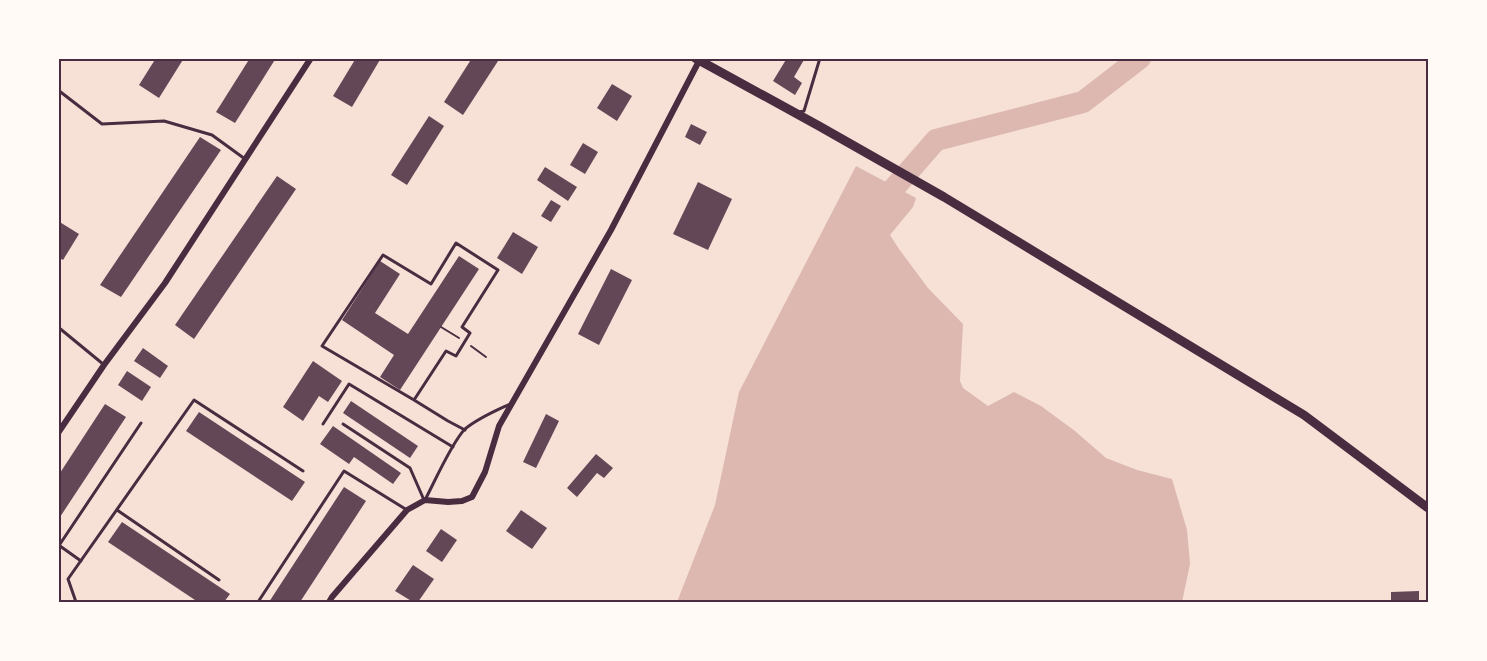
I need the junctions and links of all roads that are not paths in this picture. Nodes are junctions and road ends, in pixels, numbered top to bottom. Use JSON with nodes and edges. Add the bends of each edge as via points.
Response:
{"nodes":[{"id":1,"x":311,"y":58,"type":"edge"},
{"id":2,"x":820,"y":58,"type":"edge"},
{"id":3,"x":701,"y":59,"type":"edge"},
{"id":4,"x":58,"y":90,"type":"edge"},
{"id":5,"x":792,"y":112,"type":"junction"},
{"id":6,"x":244,"y":159,"type":"junction"},
{"id":7,"x":58,"y":327,"type":"edge"},
{"id":8,"x":104,"y":365,"type":"junction"},
{"id":9,"x":414,"y":400,"type":"junction"},
{"id":10,"x":512,"y":404,"type":"junction"},
{"id":11,"x":141,"y":423,"type":"dead end"},
{"id":12,"x":323,"y":424,"type":"dead end"},
{"id":13,"x":343,"y":424,"type":"dead end"},
{"id":14,"x":465,"y":430,"type":"junction"},
{"id":15,"x":58,"y":433,"type":"edge"},
{"id":16,"x":453,"y":447,"type":"junction"},
{"id":17,"x":303,"y":471,"type":"dead end"},
{"id":18,"x":424,"y":500,"type":"junction"},
{"id":19,"x":1428,"y":508,"type":"edge"},
{"id":20,"x":117,"y":510,"type":"junction"},
{"id":21,"x":406,"y":510,"type":"junction"},
{"id":22,"x":59,"y":546,"type":"edge"},
{"id":23,"x":81,"y":561,"type":"junction"},
{"id":24,"x":219,"y":579,"type":"dead end"},
{"id":25,"x":76,"y":603,"type":"edge"},
{"id":26,"x":258,"y":603,"type":"edge"},
{"id":27,"x":329,"y":603,"type":"edge"}],
"edges":[{"from":1,"to":6,"type":"street"},
{"from":2,"to":5,"type":"lane","via":[[804,111]]},
{"from":3,"to":5,"type":"main road"},
{"from":3,"to":10,"type":"street","via":[[611,230]]},
{"from":4,"to":6,"type":"lane","via":[[102,124],[164,120],[212,135]]},
{"from":5,"to":19,"type":"main road","via":[[944,197],[1304,415]]},
{"from":6,"to":8,"type":"street","via":[[165,283]]},
{"from":7,"to":8,"type":"lane"},
{"from":8,"to":15,"type":"street"},
{"from":9,"to":9,"type":"lane","via":[[322,346],[383,255],[431,284],[456,243],[498,270],[462,327],[470,333],[456,356],[446,351]]},
{"from":9,"to":14,"type":"lane"},
{"from":10,"to":14,"type":"lane"},
{"from":10,"to":18,"type":"street","via":[[499,426],[485,472],[472,497],[448,502]]},
{"from":11,"to":22,"type":"lane"},
{"from":12,"to":16,"type":"lane","via":[[348,384]]},
{"from":13,"to":18,"type":"lane","via":[[410,468]]},
{"from":14,"to":16,"type":"lane"},
{"from":16,"to":18,"type":"lane"},
{"from":17,"to":20,"type":"lane","via":[[194,400]]},
{"from":18,"to":21,"type":"street"},
{"from":20,"to":23,"type":"lane"},
{"from":20,"to":24,"type":"lane"},
{"from":21,"to":26,"type":"lane","via":[[344,471]]},
{"from":21,"to":27,"type":"street"},
{"from":22,"to":23,"type":"lane"},
{"from":23,"to":25,"type":"lane","via":[[68,579]]}]}
